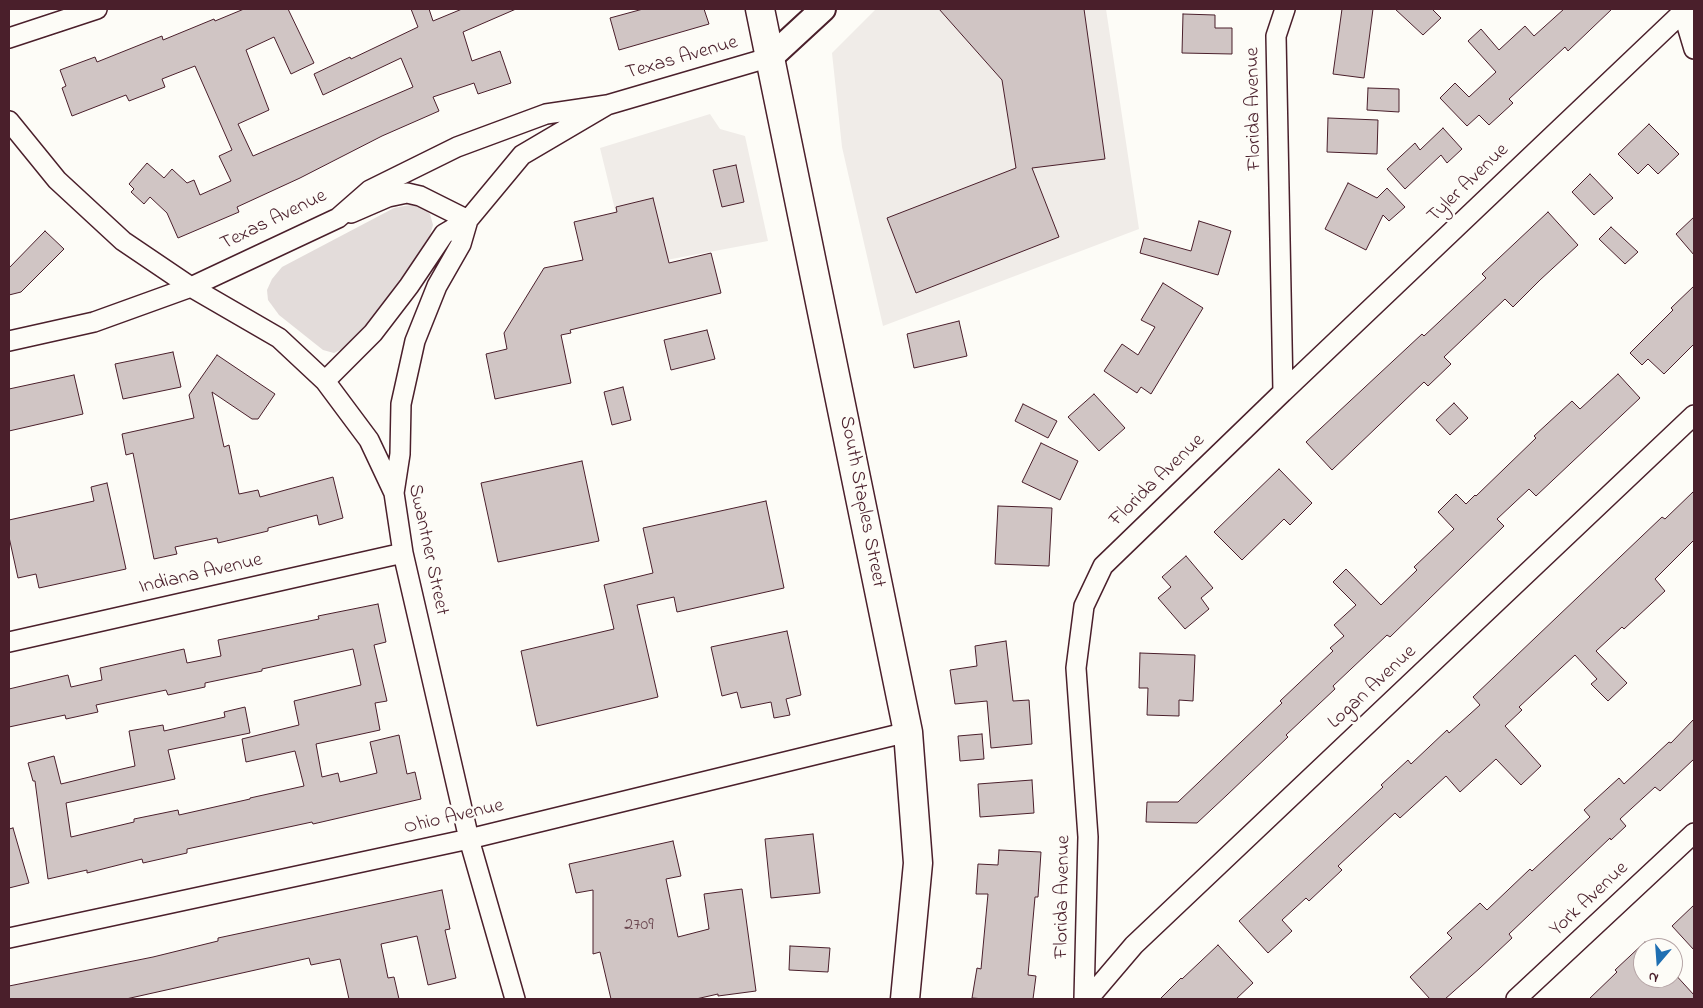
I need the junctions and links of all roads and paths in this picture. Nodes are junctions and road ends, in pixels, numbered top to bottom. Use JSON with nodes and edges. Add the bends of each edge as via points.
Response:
{"nodes":[{"id":1,"x":97,"y":9,"type":"edge"},
{"id":2,"x":760,"y":9,"type":"edge"},
{"id":3,"x":823,"y":9,"type":"edge"},
{"id":4,"x":1285,"y":9,"type":"edge"},
{"id":5,"x":1684,"y":10,"type":"edge"},
{"id":6,"x":9,"y":38,"type":"edge"},
{"id":7,"x":1694,"y":49,"type":"edge"},
{"id":8,"x":771,"y":57,"type":"junction"},
{"id":9,"x":606,"y":105,"type":"junction"},
{"id":10,"x":9,"y":122,"type":"edge"},
{"id":11,"x":338,"y":218,"type":"junction"},
{"id":12,"x":468,"y":220,"type":"junction"},
{"id":13,"x":191,"y":287,"type":"junction"},
{"id":14,"x":9,"y":341,"type":"edge"},
{"id":15,"x":325,"y":380,"type":"junction"},
{"id":16,"x":1283,"y":392,"type":"junction"},
{"id":17,"x":1694,"y":415,"type":"edge"},
{"id":18,"x":394,"y":493,"type":"junction"},
{"id":19,"x":403,"y":553,"type":"junction"},
{"id":20,"x":9,"y":642,"type":"edge"},
{"id":21,"x":908,"y":732,"type":"junction"},
{"id":22,"x":1694,"y":833,"type":"edge"},
{"id":23,"x":469,"y":838,"type":"junction"},
{"id":24,"x":9,"y":938,"type":"edge"},
{"id":25,"x":515,"y":999,"type":"edge"},
{"id":26,"x":906,"y":999,"type":"edge"},
{"id":27,"x":1084,"y":999,"type":"edge"},
{"id":28,"x":1088,"y":999,"type":"edge"},
{"id":29,"x":1516,"y":999,"type":"edge"}],
"edges":[{"from":1,"to":6,"type":"street"},
{"from":2,"to":8,"type":"main road","name":"South Staples Street"},
{"from":3,"to":8,"type":"street"},
{"from":4,"to":16,"type":"street","name":"Florida Avenue","via":[[1276,36]]},
{"from":5,"to":7,"type":"street"},
{"from":5,"to":16,"type":"street","name":"Tyler Avenue"},
{"from":8,"to":9,"type":"street","name":"Texas Avenue"},
{"from":8,"to":21,"type":"main road","name":"South Staples Street"},
{"from":9,"to":11,"type":"street","name":"Texas Avenue","via":[[546,114],[457,147],[370,190]]},
{"from":9,"to":12,"type":"street","name":"Texas Avenue","via":[[522,155]]},
{"from":10,"to":13,"type":"street","name":"Swantner Street","via":[[57,180],[123,241]]},
{"from":11,"to":12,"type":"street","via":[[388,197],[407,193],[420,196]]},
{"from":11,"to":13,"type":"street","name":"Texas Avenue"},
{"from":12,"to":15,"type":"street","name":"Texas Avenue","via":[[444,234],[373,333]]},
{"from":12,"to":18,"type":"street","name":"Texas Avenue","via":[[462,244],[437,286],[415,341],[401,404],[400,454]]},
{"from":13,"to":14,"type":"street","name":"Texas Avenue","via":[[94,322]]},
{"from":13,"to":15,"type":"street","name":"Swantner Street","via":[[279,338]]},
{"from":15,"to":18,"type":"street","name":"Swantner Street","via":[[369,440]]},
{"from":16,"to":27,"type":"street","name":"Florida Avenue","via":[[1102,566],[1084,606],[1076,668],[1088,836]]},
{"from":17,"to":28,"type":"street","name":"Logan Avenue","via":[[1134,945]]},
{"from":18,"to":19,"type":"street","name":"Swantner Street"},
{"from":19,"to":20,"type":"street","name":"Indiana Avenue"},
{"from":19,"to":23,"type":"street","name":"Swantner Street"},
{"from":21,"to":23,"type":"street","name":"Ohio Avenue"},
{"from":21,"to":26,"type":"main road","name":"South Staples Street","via":[[918,863]]},
{"from":22,"to":29,"type":"street","name":"York Avenue"},
{"from":23,"to":24,"type":"street","name":"Ohio Avenue"},
{"from":23,"to":25,"type":"street","name":"Swantner Street"}]}
